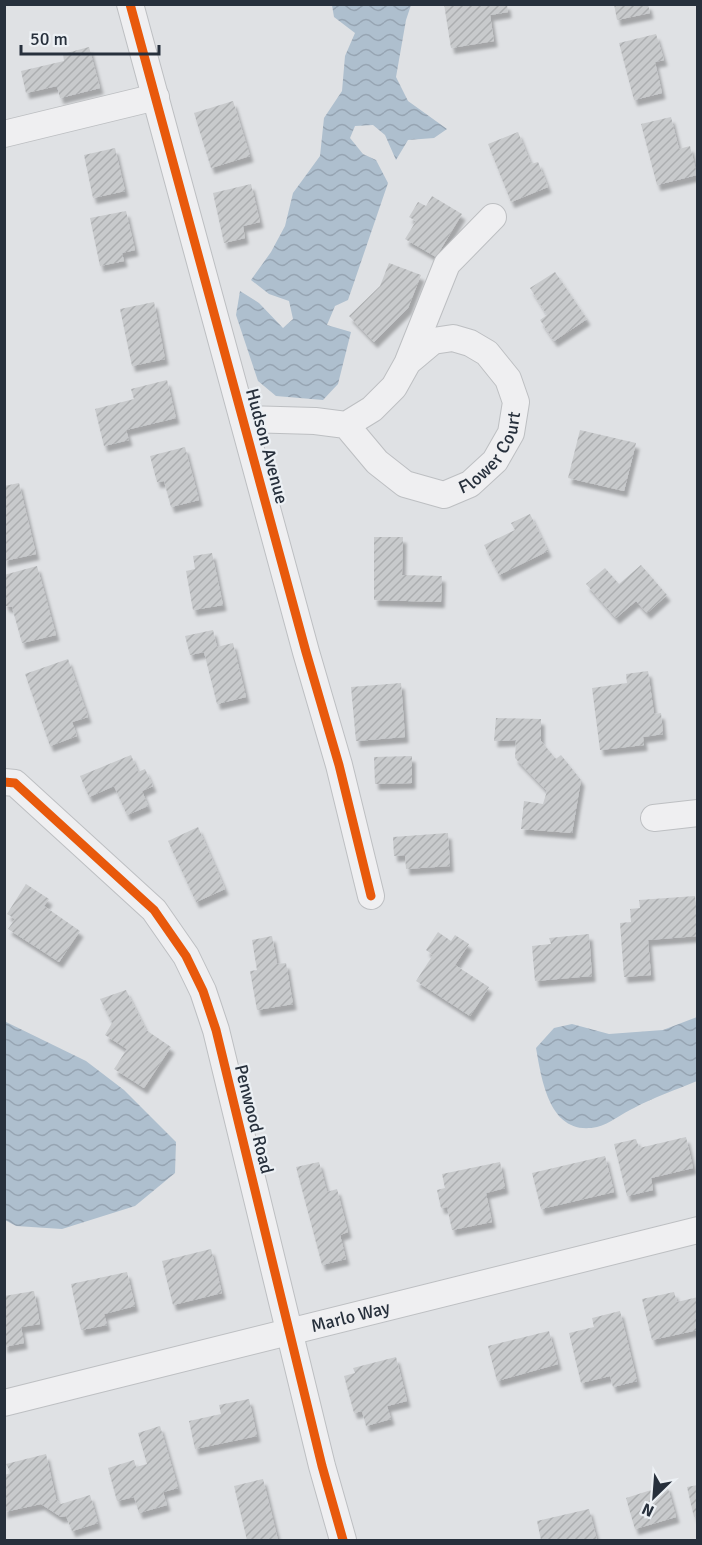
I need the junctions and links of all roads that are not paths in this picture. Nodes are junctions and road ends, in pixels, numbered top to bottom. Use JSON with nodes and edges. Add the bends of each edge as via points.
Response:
{"nodes":[{"id":1,"x":130,"y":4,"type":"edge"},
{"id":2,"x":156,"y":97,"type":"junction"},
{"id":3,"x":4,"y":134,"type":"edge"},
{"id":4,"x":493,"y":217,"type":"dead end"},
{"id":5,"x":408,"y":362,"type":"junction"},
{"id":6,"x":243,"y":419,"type":"junction"},
{"id":7,"x":346,"y":425,"type":"junction"},
{"id":8,"x":8,"y":778,"type":"edge"},
{"id":9,"x":698,"y":813,"type":"edge"},
{"id":10,"x":654,"y":818,"type":"dead end"},
{"id":11,"x":371,"y":896,"type":"dead end"},
{"id":12,"x":698,"y":1230,"type":"edge"},
{"id":13,"x":290,"y":1332,"type":"junction"},
{"id":14,"x":4,"y":1403,"type":"edge"},
{"id":15,"x":343,"y":1540,"type":"edge"}],
"edges":[{"from":1,"to":2,"type":"street","name":"Hudson Avenue"},
{"from":2,"to":3,"type":"street"},
{"from":2,"to":6,"type":"street","name":"Hudson Avenue"},
{"from":4,"to":5,"type":"street","via":[[447,264]]},
{"from":5,"to":7,"type":"street","name":"Flower Court","via":[[394,387],[372,409]]},
{"from":5,"to":7,"type":"street","name":"Flower Court","via":[[433,341],[453,338],[487,353],[508,379],[516,402],[511,433],[495,461],[470,484],[444,495],[405,484],[377,462]]},
{"from":6,"to":7,"type":"street"},
{"from":6,"to":11,"type":"street","name":"Hudson Avenue","via":[[339,765]]},
{"from":8,"to":13,"type":"street","name":"Penwood Road","via":[[154,910],[186,956],[216,1030]]},
{"from":9,"to":10,"type":"street"},
{"from":12,"to":13,"type":"street","name":"Marlo Way"},
{"from":13,"to":14,"type":"street","name":"Marlo Way"},
{"from":13,"to":15,"type":"street","name":"Penwood Road"}]}
